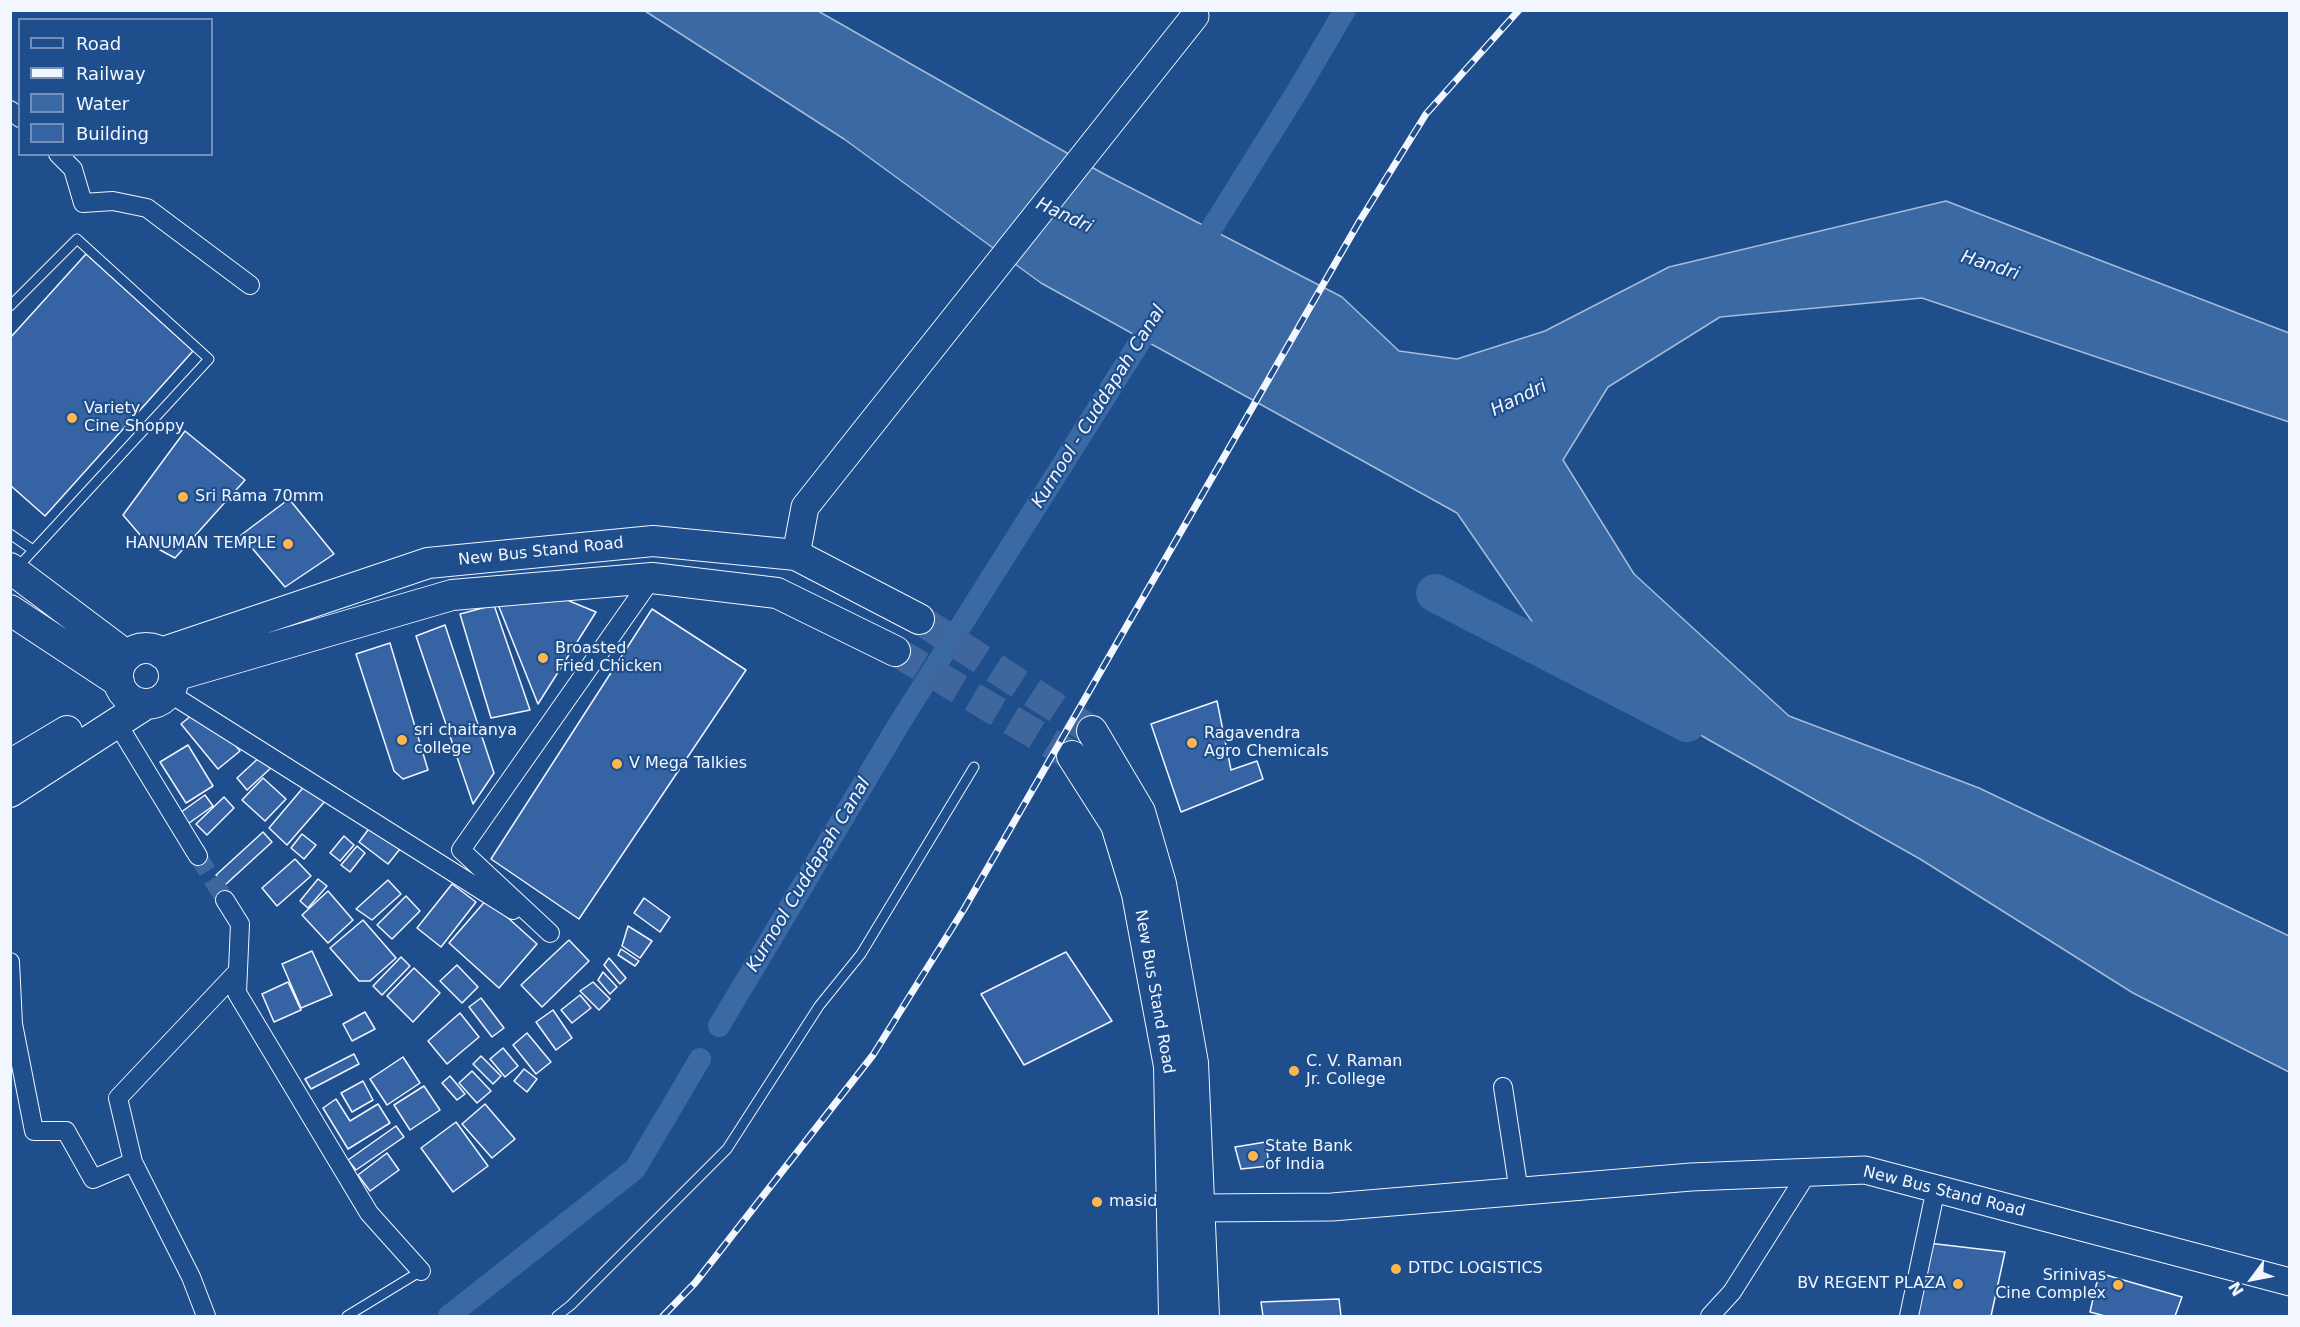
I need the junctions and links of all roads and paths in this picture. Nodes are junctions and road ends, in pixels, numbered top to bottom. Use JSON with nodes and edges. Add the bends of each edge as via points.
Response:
{"nodes":[{"id":1,"x":1194,"y":12,"type":"edge"},
{"id":2,"x":59,"y":156,"type":"edge"},
{"id":3,"x":250,"y":285,"type":"dead end"},
{"id":4,"x":10,"y":306,"type":"edge"},
{"id":5,"x":10,"y":534,"type":"edge"},
{"id":6,"x":796,"y":555,"type":"junction"},
{"id":7,"x":19,"y":563,"type":"edge"},
{"id":8,"x":652,"y":578,"type":"junction"},
{"id":9,"x":10,"y":610,"type":"edge"},
{"id":10,"x":919,"y":619,"type":"tunnel mouth"},
{"id":11,"x":895,"y":651,"type":"tunnel mouth"},
{"id":12,"x":146,"y":680,"type":"junction"},
{"id":13,"x":117,"y":723,"type":"junction"},
{"id":14,"x":1092,"y":731,"type":"tunnel mouth"},
{"id":15,"x":1072,"y":756,"type":"tunnel mouth"},
{"id":16,"x":10,"y":765,"type":"edge"},
{"id":17,"x":974,"y":767,"type":"dead end"},
{"id":18,"x":10,"y":792,"type":"edge"},
{"id":19,"x":198,"y":856,"type":"tunnel mouth"},
{"id":20,"x":225,"y":900,"type":"tunnel mouth"},
{"id":21,"x":10,"y":962,"type":"edge"},
{"id":22,"x":239,"y":963,"type":"junction"},
{"id":23,"x":1503,"y":1087,"type":"dead end"},
{"id":24,"x":133,"y":1162,"type":"junction"},
{"id":25,"x":1808,"y":1172,"type":"junction"},
{"id":26,"x":1936,"y":1188,"type":"junction"},
{"id":27,"x":1519,"y":1192,"type":"junction"},
{"id":28,"x":1186,"y":1206,"type":"junction"},
{"id":29,"x":421,"y":1271,"type":"joint"},
{"id":30,"x":2289,"y":1282,"type":"edge"},
{"id":31,"x":206,"y":1317,"type":"edge"},
{"id":32,"x":347,"y":1317,"type":"edge"},
{"id":33,"x":557,"y":1317,"type":"edge"},
{"id":34,"x":1174,"y":1317,"type":"edge"},
{"id":35,"x":1204,"y":1317,"type":"edge"},
{"id":36,"x":1710,"y":1317,"type":"edge"},
{"id":37,"x":1909,"y":1317,"type":"edge"}],
"edges":[{"from":1,"to":6,"type":"main road","via":[[805,507]]},
{"from":2,"to":3,"type":"street","via":[[73,169],[83,203],[114,201],[147,208]]},
{"from":4,"to":7,"type":"lane","via":[[77,239],[209,358]]},
{"from":5,"to":7,"type":"lane"},
{"from":6,"to":10,"type":"main road","name":"New Bus Stand Road"},
{"from":6,"to":12,"type":"main road","name":"New Bus Stand Road","via":[[653,541],[428,563]]},
{"from":7,"to":12,"type":"main road"},
{"from":8,"to":11,"type":"main road","name":"New Bus Stand Road","via":[[777,593]]},
{"from":8,"to":12,"type":"main road","name":"New Bus Stand Road","via":[[452,595]]},
{"from":8,"to":12,"type":"street","via":[[461,850],[550,933]]},
{"from":9,"to":12,"type":"main road"},
{"from":12,"to":13,"type":"main road","name":"New Bus Stand Road"},
{"from":12,"to":16,"type":"main road","name":"New Bus Stand Road"},
{"from":13,"to":18,"type":"main road","name":"New Bus Stand Road"},
{"from":13,"to":19,"type":"street"},
{"from":14,"to":28,"type":"main road","name":"New Bus Stand Road","via":[[1140,812],[1161,884],[1193,1063]]},
{"from":15,"to":28,"type":"main road","name":"New Bus Stand Road","via":[[1116,825],[1137,894],[1169,1066]]},
{"from":17,"to":33,"type":"lane","via":[[861,954],[819,1006],[727,1149]]},
{"from":20,"to":22,"type":"street","via":[[240,924]]},
{"from":21,"to":24,"type":"street","via":[[13,1024],[34,1131],[66,1131],[93,1179]]},
{"from":22,"to":24,"type":"street","via":[[118,1098]]},
{"from":22,"to":29,"type":"street","via":[[237,993],[369,1213]]},
{"from":23,"to":27,"type":"street"},
{"from":24,"to":31,"type":"street","via":[[191,1277]]},
{"from":25,"to":26,"type":"main road","name":"New Bus Stand Road","via":[[1865,1170]]},
{"from":25,"to":27,"type":"main road","name":"New Bus Stand Road","via":[[1691,1177]]},
{"from":25,"to":36,"type":"street","via":[[1732,1292]]},
{"from":26,"to":30,"type":"main road","name":"New Bus Stand Road"},
{"from":26,"to":37,"type":"street"},
{"from":27,"to":28,"type":"main road","name":"New Bus Stand Road","via":[[1332,1207]]},
{"from":28,"to":34,"type":"main road","name":"New Bus Stand Road"},
{"from":28,"to":35,"type":"main road","name":"New Bus Stand Road"},
{"from":29,"to":32,"type":"lane"}]}
